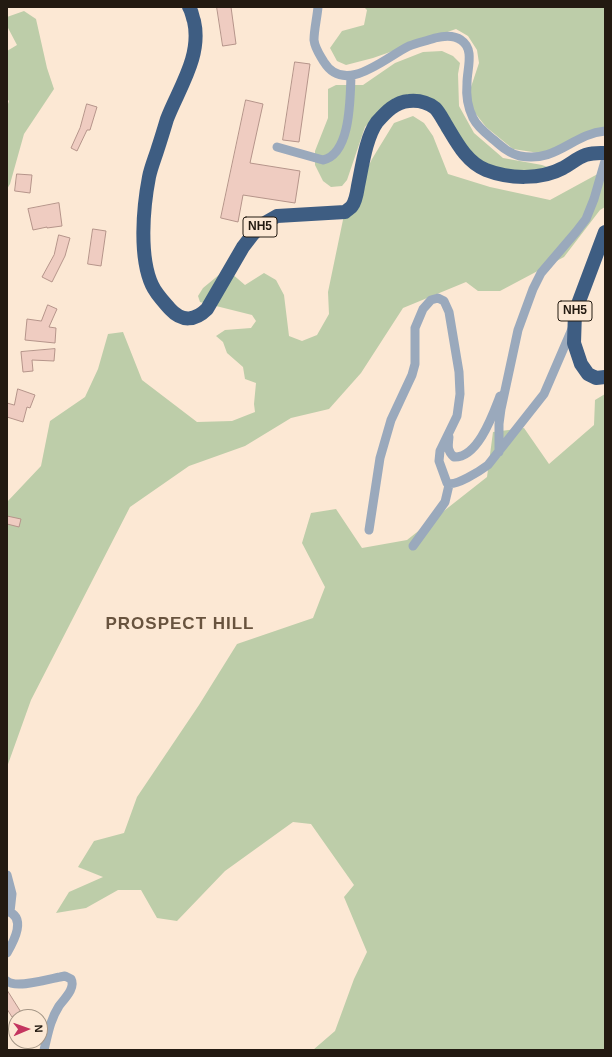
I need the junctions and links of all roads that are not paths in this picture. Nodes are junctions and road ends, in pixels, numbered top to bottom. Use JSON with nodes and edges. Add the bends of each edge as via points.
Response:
{"nodes":[{"id":1,"x":189,"y":7,"type":"edge"},
{"id":2,"x":318,"y":7,"type":"edge"},
{"id":3,"x":351,"y":76,"type":"junction"},
{"id":4,"x":605,"y":131,"type":"edge"},
{"id":5,"x":277,"y":147,"type":"dead end"},
{"id":6,"x":605,"y":153,"type":"edge"},
{"id":7,"x":605,"y":161,"type":"edge"},
{"id":8,"x":605,"y":232,"type":"edge"},
{"id":9,"x":574,"y":322,"type":"junction"},
{"id":10,"x":509,"y":372,"type":"junction"},
{"id":11,"x":605,"y":377,"type":"edge"},
{"id":12,"x":451,"y":428,"type":"junction"},
{"id":13,"x":499,"y":452,"type":"junction"},
{"id":14,"x":449,"y":485,"type":"junction"},
{"id":15,"x":369,"y":530,"type":"dead end"},
{"id":16,"x":413,"y":546,"type":"dead end"},
{"id":17,"x":7,"y":875,"type":"edge"},
{"id":18,"x":8,"y":911,"type":"edge"},
{"id":19,"x":11,"y":939,"type":"edge"},
{"id":20,"x":7,"y":953,"type":"edge"},
{"id":21,"x":7,"y":981,"type":"edge"},
{"id":22,"x":44,"y":1050,"type":"edge"}],
"edges":[{"from":1,"to":6,"type":"highway","number":"NH5","via":[[196,30],[195,50],[149,175],[144,247],[146,270],[153,286],[163,302],[175,314],[188,319],[200,316],[207,309],[243,247],[263,224],[277,216],[346,212],[352,206],[374,127],[384,114],[403,102],[426,102],[436,109],[463,152],[474,164],[510,177],[537,176],[562,168],[581,156]]},
{"from":2,"to":3,"type":"street","via":[[314,39],[316,50],[334,73]]},
{"from":3,"to":4,"type":"street","via":[[374,68],[413,44],[442,36],[452,36],[468,47],[470,56],[467,84],[469,105],[474,119],[482,130],[507,151],[527,157],[550,155],[585,135]]},
{"from":3,"to":5,"type":"street","via":[[348,125],[337,151],[330,158],[323,160]]},
{"from":7,"to":10,"type":"street","via":[[586,219],[541,273],[532,289],[518,330]]},
{"from":8,"to":9,"type":"highway","number":"NH5","via":[[575,312]]},
{"from":9,"to":11,"type":"highway","number":"NH5","via":[[574,343],[581,364],[588,374],[596,378]]},
{"from":9,"to":13,"type":"street","via":[[544,394]]},
{"from":10,"to":12,"type":"street","via":[[485,432],[465,455],[456,457],[450,453],[447,447]]},
{"from":10,"to":13,"type":"street","via":[[499,424]]},
{"from":12,"to":14,"type":"street","via":[[440,452],[440,461]]},
{"from":12,"to":15,"type":"street","via":[[457,416],[459,372],[449,312],[444,301],[438,298],[431,300],[423,309],[415,328],[415,364],[391,420],[380,458]]},
{"from":13,"to":14,"type":"street","via":[[478,472]]},
{"from":14,"to":16,"type":"street","via":[[446,502]]},
{"from":17,"to":18,"type":"street","via":[[12,894]]},
{"from":18,"to":19,"type":"street","via":[[14,914],[17,920],[17,930]]},
{"from":19,"to":20,"type":"street"},
{"from":21,"to":22,"type":"street","via":[[20,984],[60,977],[71,979],[70,991],[54,1015]]}]}
